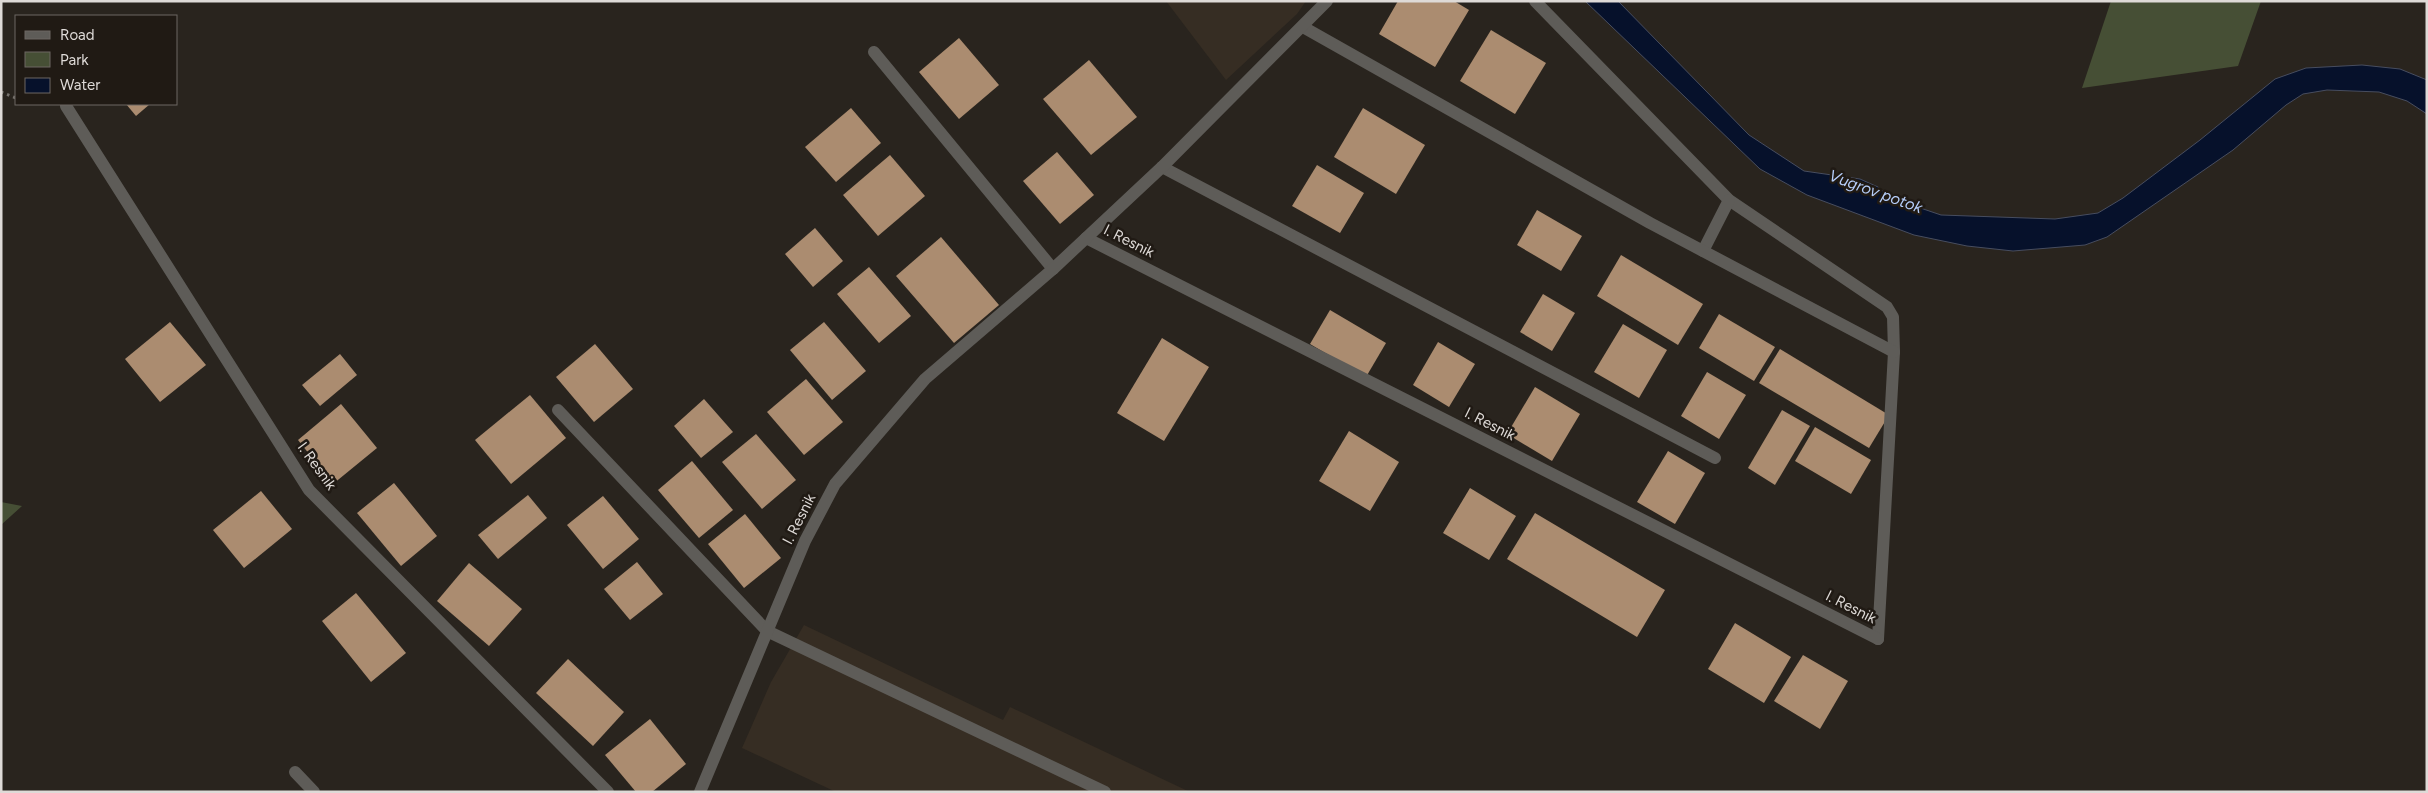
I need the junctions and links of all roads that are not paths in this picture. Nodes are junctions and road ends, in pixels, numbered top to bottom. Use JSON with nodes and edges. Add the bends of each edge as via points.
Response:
{"nodes":[{"id":1,"x":1327,"y":1,"type":"edge"},
{"id":2,"x":1534,"y":1,"type":"edge"},
{"id":3,"x":1303,"y":27,"type":"junction"},
{"id":4,"x":874,"y":52,"type":"dead end"},
{"id":5,"x":66,"y":106,"type":"dead end"},
{"id":6,"x":1162,"y":167,"type":"junction"},
{"id":7,"x":1729,"y":200,"type":"junction"},
{"id":8,"x":1086,"y":238,"type":"junction"},
{"id":9,"x":1703,"y":251,"type":"junction"},
{"id":10,"x":1053,"y":269,"type":"junction"},
{"id":11,"x":1894,"y":352,"type":"junction"},
{"id":12,"x":558,"y":410,"type":"dead end"},
{"id":13,"x":1715,"y":458,"type":"dead end"},
{"id":14,"x":767,"y":631,"type":"junction"},
{"id":15,"x":295,"y":772,"type":"dead end"},
{"id":16,"x":314,"y":792,"type":"edge"},
{"id":17,"x":608,"y":792,"type":"edge"},
{"id":18,"x":700,"y":792,"type":"edge"},
{"id":19,"x":1105,"y":792,"type":"edge"}],
"edges":[{"from":1,"to":3,"type":"street","name":"I. Resnik"},
{"from":2,"to":7,"type":"street"},
{"from":3,"to":6,"type":"street","name":"I. Resnik"},
{"from":3,"to":9,"type":"street"},
{"from":4,"to":10,"type":"street"},
{"from":5,"to":17,"type":"street","name":"I. Resnik","via":[[309,490]]},
{"from":6,"to":8,"type":"street","name":"I. Resnik"},
{"from":6,"to":13,"type":"street"},
{"from":7,"to":9,"type":"street"},
{"from":7,"to":11,"type":"street","via":[[1887,306],[1893,317]]},
{"from":8,"to":10,"type":"street","name":"I. Resnik"},
{"from":8,"to":11,"type":"street","name":"I. Resnik","via":[[1878,640]]},
{"from":9,"to":11,"type":"street"},
{"from":10,"to":14,"type":"street","name":"I. Resnik","via":[[925,378],[835,484],[805,541]]},
{"from":12,"to":14,"type":"street"},
{"from":14,"to":18,"type":"street","name":"I. Resnik"},
{"from":14,"to":19,"type":"street"},
{"from":15,"to":16,"type":"street"}]}
